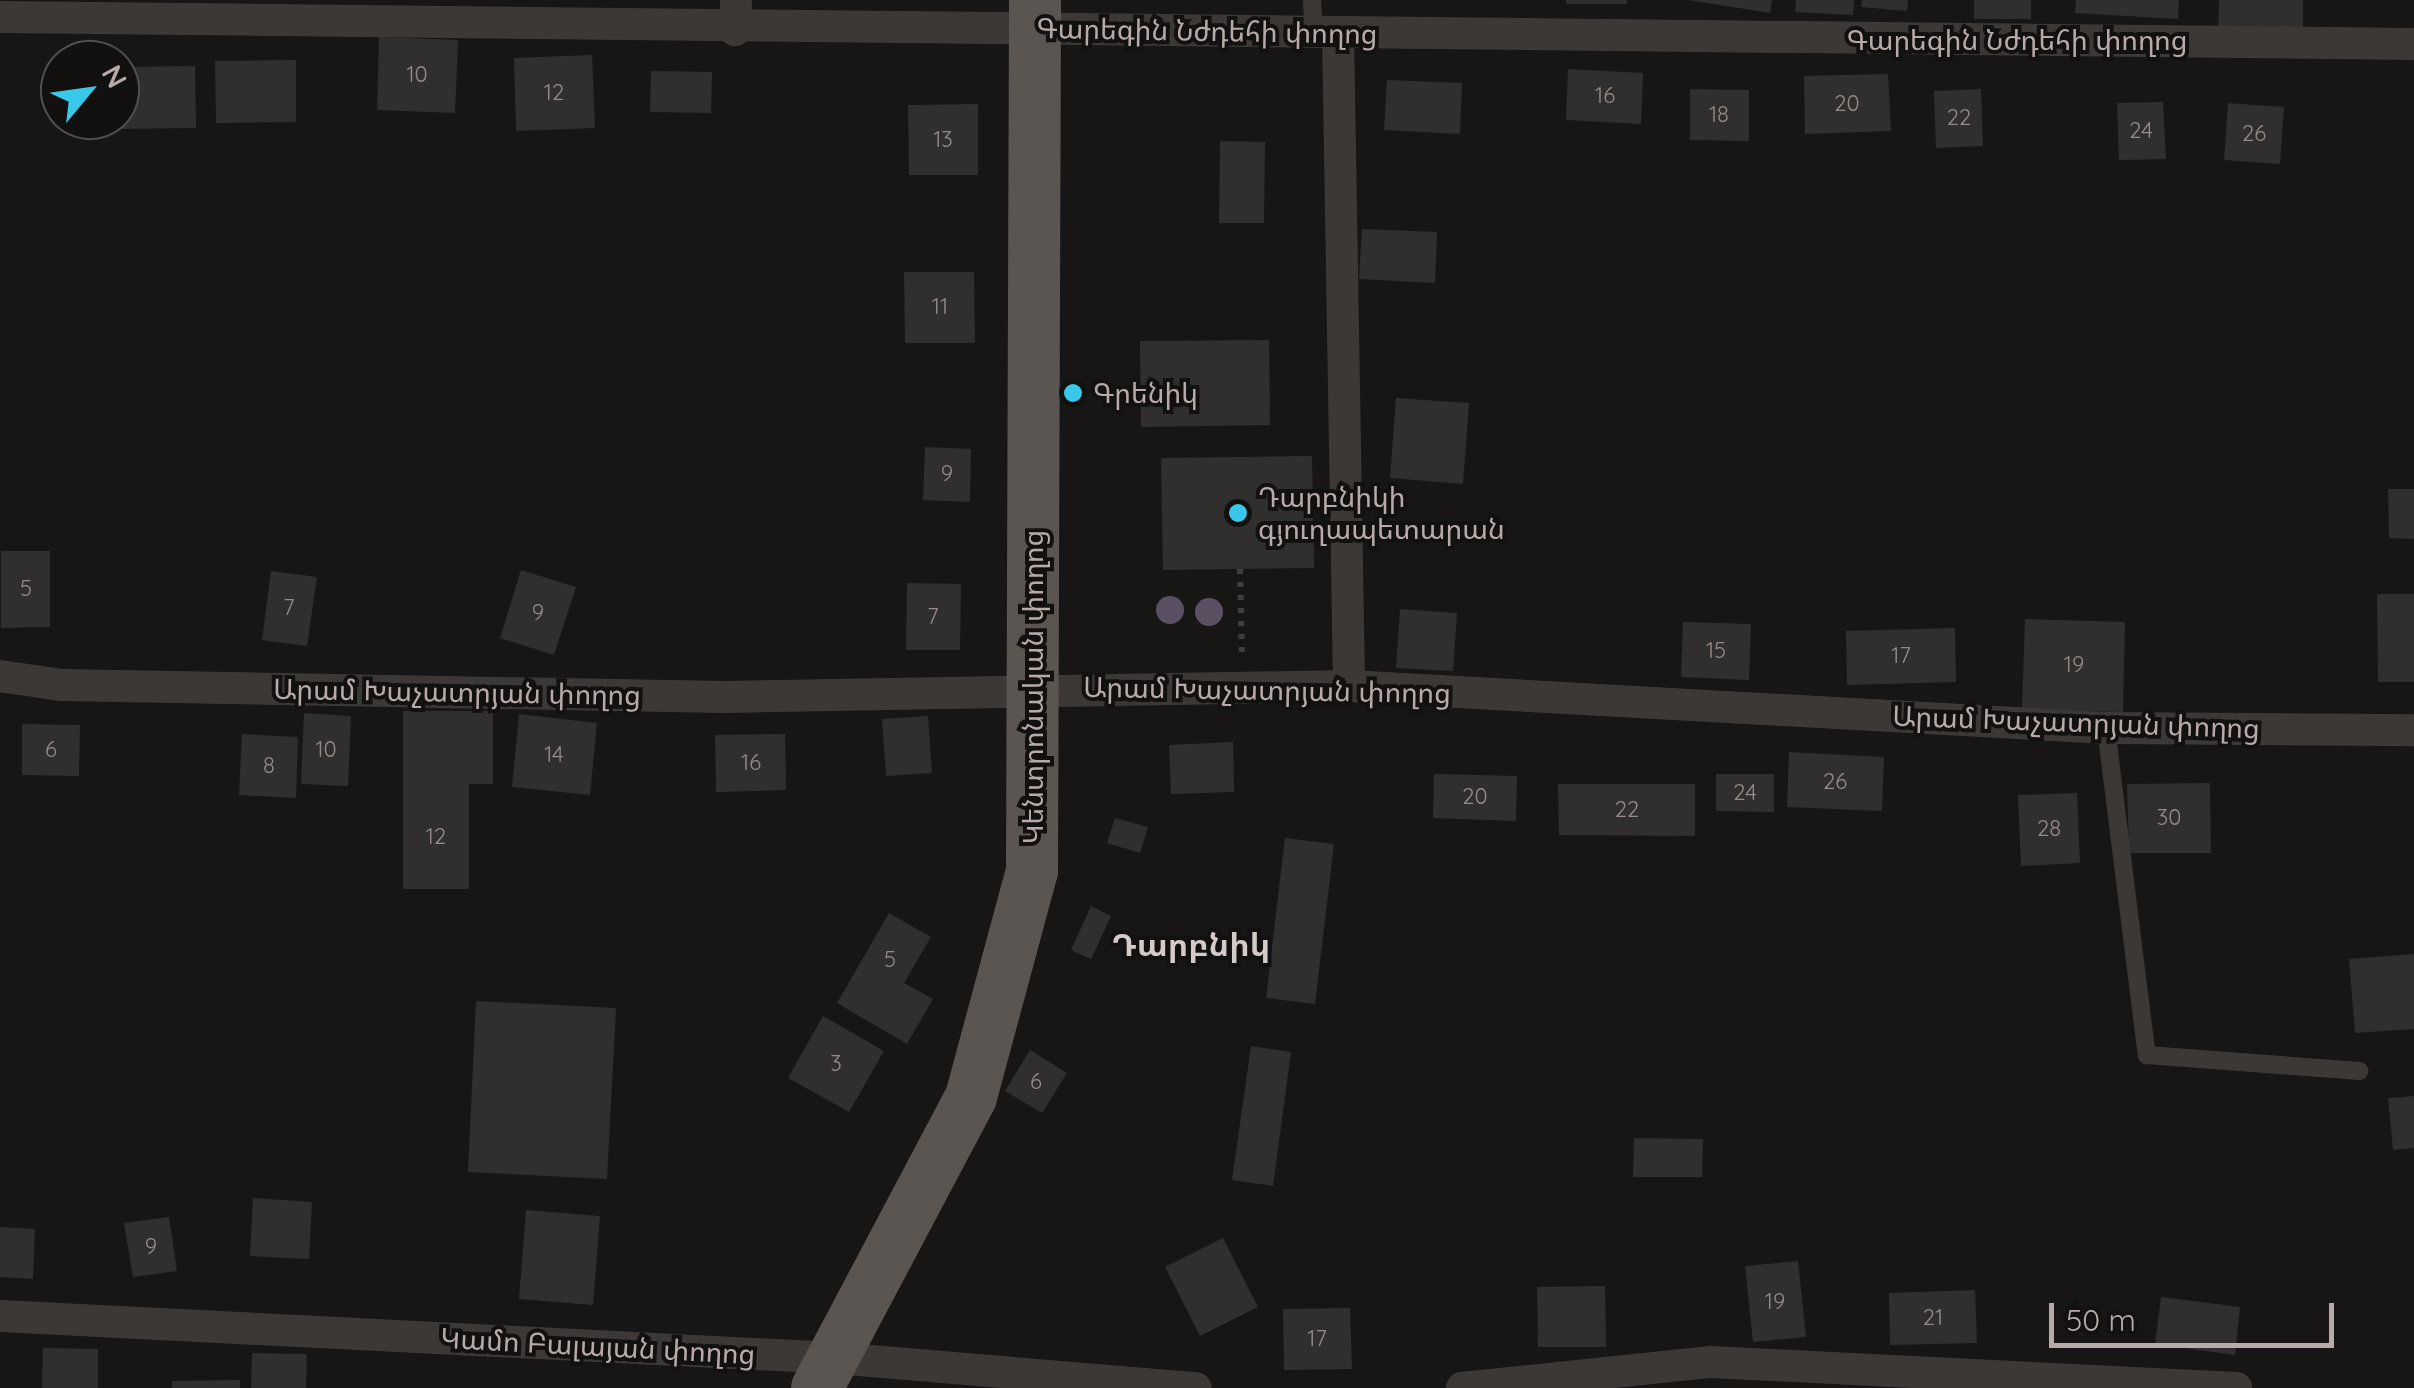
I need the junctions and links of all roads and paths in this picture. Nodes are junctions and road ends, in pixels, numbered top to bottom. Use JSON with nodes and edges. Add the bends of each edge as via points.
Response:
{"nodes":[{"id":1,"x":1312,"y":0,"type":"edge"},
{"id":2,"x":85,"y":10,"type":"edge"},
{"id":3,"x":1035,"y":14,"type":"edge"},
{"id":4,"x":736,"y":15,"type":"edge"},
{"id":5,"x":0,"y":16,"type":"edge"},
{"id":6,"x":1326,"y":34,"type":"junction"},
{"id":7,"x":2414,"y":44,"type":"edge"},
{"id":8,"x":1240,"y":569,"type":"dead end"},
{"id":9,"x":0,"y":676,"type":"edge"},
{"id":10,"x":1242,"y":686,"type":"junction"},
{"id":11,"x":1349,"y":686,"type":"junction"},
{"id":12,"x":1037,"y":688,"type":"junction"},
{"id":13,"x":2106,"y":728,"type":"junction"},
{"id":14,"x":2414,"y":730,"type":"edge"},
{"id":15,"x":2359,"y":1071,"type":"dead end"},
{"id":16,"x":0,"y":1316,"type":"edge"},
{"id":17,"x":826,"y":1373,"type":"edge"},
{"id":18,"x":1196,"y":1388,"type":"edge"},
{"id":19,"x":1462,"y":1388,"type":"edge"},
{"id":20,"x":2236,"y":1388,"type":"edge"}],
"edges":[{"from":1,"to":6,"type":"lane"},
{"from":2,"to":4,"type":"street","name":"Գարեգին Նժդեհի փողոց"},
{"from":2,"to":5,"type":"street","name":"Գարեգին Նժդեհի փողոց"},
{"from":3,"to":4,"type":"street","name":"Գարեգին Նժդեհի փողոց"},
{"from":3,"to":6,"type":"street","name":"Գարեգին Նժդեհի փողոց"},
{"from":3,"to":12,"type":"main road","name":"Կենտրոնական փողոց"},
{"from":6,"to":7,"type":"street","name":"Գարեգին Նժդեհի փողոց"},
{"from":6,"to":11,"type":"street"},
{"from":8,"to":10,"type":"path"},
{"from":9,"to":12,"type":"street","name":"Արամ Խաչատրյան փողոց","via":[[62,686],[725,697]]},
{"from":10,"to":11,"type":"street","name":"Արամ Խաչատրյան փողոց"},
{"from":10,"to":12,"type":"street","name":"Արամ Խաչատրյան փողոց"},
{"from":11,"to":13,"type":"street","name":"Արամ Խաչատրյան փողոց"},
{"from":12,"to":17,"type":"main road","name":"Կենտրոնական փողոց","via":[[1032,872],[993,1033],[972,1097]]},
{"from":13,"to":14,"type":"street","name":"Արամ Խաչատրյան փողոց"},
{"from":13,"to":15,"type":"lane","via":[[2146,1055]]},
{"from":16,"to":17,"type":"street","name":"Կամո Բալայան փողոց"},
{"from":17,"to":18,"type":"street","name":"Կամո Բալայան փողոց"},
{"from":19,"to":20,"type":"street","via":[[1711,1362]]}]}
